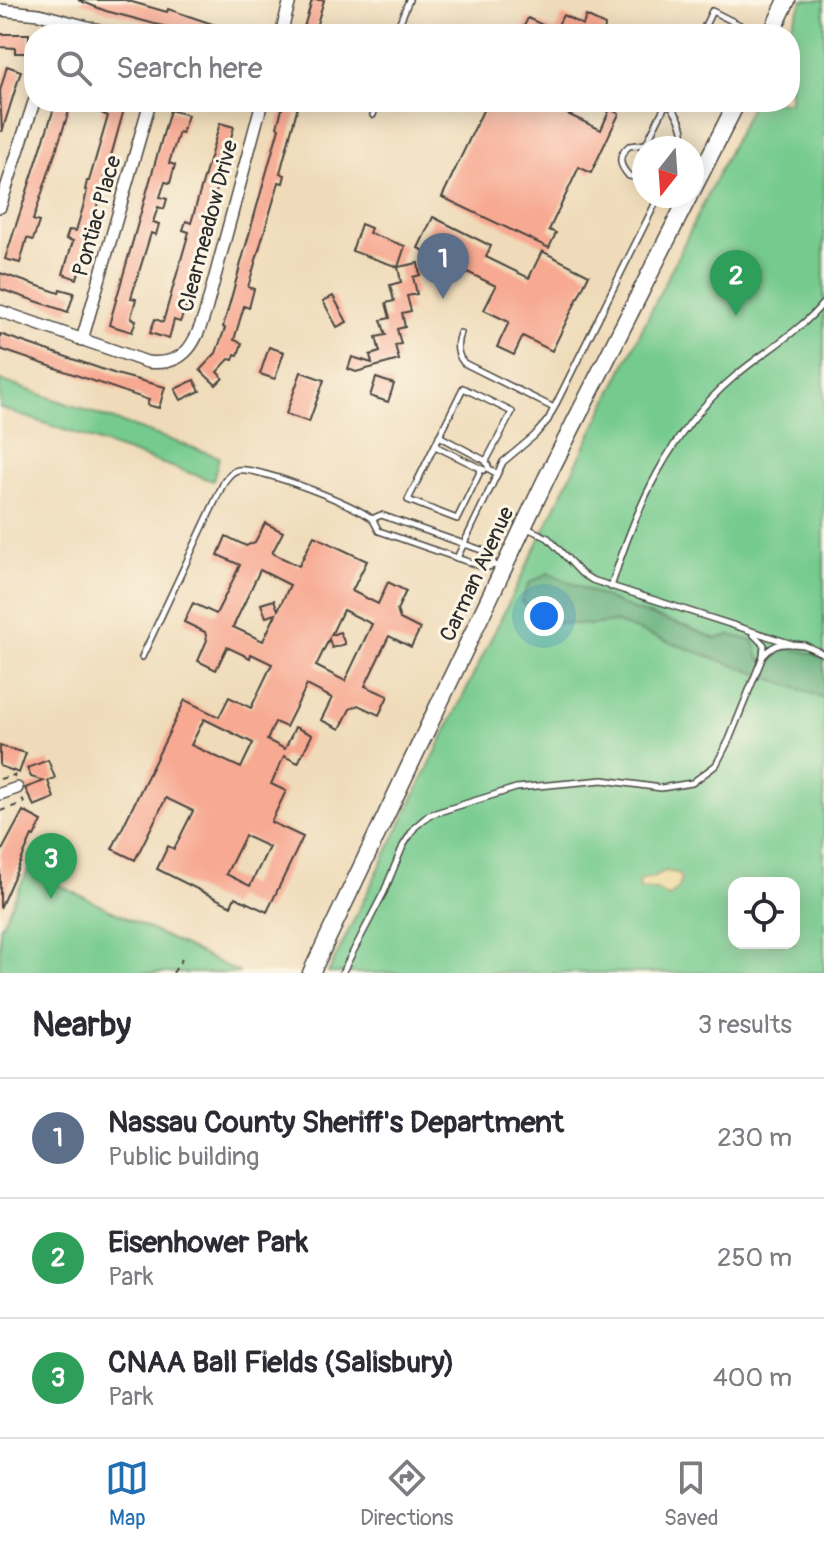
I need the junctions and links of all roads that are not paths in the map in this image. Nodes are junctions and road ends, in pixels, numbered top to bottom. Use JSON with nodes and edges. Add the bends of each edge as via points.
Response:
{"nodes":[{"id":1,"x":290,"y":0,"type":"edge"},
{"id":2,"x":409,"y":0,"type":"edge"},
{"id":3,"x":787,"y":0,"type":"edge"},
{"id":4,"x":0,"y":10,"type":"edge"},
{"id":5,"x":62,"y":21,"type":"junction"},
{"id":6,"x":61,"y":24,"type":"edge"},
{"id":7,"x":74,"y":24,"type":"edge"},
{"id":8,"x":284,"y":24,"type":"edge"},
{"id":9,"x":399,"y":24,"type":"edge"},
{"id":10,"x":706,"y":24,"type":"edge"},
{"id":11,"x":738,"y":24,"type":"edge"},
{"id":12,"x":776,"y":24,"type":"edge"},
{"id":13,"x":31,"y":112,"type":"edge"},
{"id":14,"x":147,"y":112,"type":"edge"},
{"id":15,"x":259,"y":112,"type":"edge"},
{"id":16,"x":374,"y":112,"type":"edge"},
{"id":17,"x":662,"y":112,"type":"edge"},
{"id":18,"x":674,"y":112,"type":"edge"},
{"id":19,"x":732,"y":112,"type":"edge"},
{"id":20,"x":373,"y":115,"type":"dead end"},
{"id":21,"x":652,"y":136,"type":"edge"},
{"id":22,"x":684,"y":136,"type":"edge"},
{"id":23,"x":632,"y":146,"type":"edge"},
{"id":24,"x":704,"y":167,"type":"edge"},
{"id":25,"x":632,"y":176,"type":"edge"},
{"id":26,"x":0,"y":207,"type":"edge"},
{"id":27,"x":653,"y":208,"type":"edge"},
{"id":28,"x":683,"y":208,"type":"edge"},
{"id":29,"x":824,"y":302,"type":"edge"},
{"id":30,"x":0,"y":311,"type":"edge"},
{"id":31,"x":460,"y":333,"type":"dead end"},
{"id":32,"x":82,"y":340,"type":"junction"},
{"id":33,"x":554,"y":408,"type":"junction"},
{"id":34,"x":439,"y":436,"type":"junction"},
{"id":35,"x":435,"y":446,"type":"junction"},
{"id":36,"x":486,"y":461,"type":"junction"},
{"id":37,"x":485,"y":470,"type":"junction"},
{"id":38,"x":496,"y":473,"type":"junction"},
{"id":39,"x":372,"y":519,"type":"junction"},
{"id":40,"x":524,"y":527,"type":"junction"},
{"id":41,"x":462,"y":543,"type":"junction"},
{"id":42,"x":457,"y":558,"type":"junction"},
{"id":43,"x":499,"y":567,"type":"junction"},
{"id":44,"x":611,"y":587,"type":"junction"},
{"id":45,"x":749,"y":630,"type":"junction"},
{"id":46,"x":792,"y":644,"type":"junction"},
{"id":47,"x":824,"y":654,"type":"edge"},
{"id":48,"x":763,"y":656,"type":"junction"},
{"id":49,"x":142,"y":657,"type":"dead end"},
{"id":50,"x":17,"y":788,"type":"dead end"},
{"id":51,"x":0,"y":794,"type":"edge"},
{"id":52,"x":311,"y":973,"type":"edge"},
{"id":53,"x":342,"y":973,"type":"edge"}],
"edges":[{"from":1,"to":8,"type":"street"},
{"from":2,"to":9,"type":"lane"},
{"from":3,"to":12,"type":"main road"},
{"from":4,"to":5,"type":"street"},
{"from":5,"to":6,"type":"street"},
{"from":5,"to":7,"type":"street"},
{"from":10,"to":11,"type":"lane","via":[[712,11]]},
{"from":13,"to":26,"type":"street"},
{"from":14,"to":32,"type":"street","name":"Pontiac Place"},
{"from":15,"to":32,"type":"street","name":"Clearmeadow Drive","via":[[194,342],[178,358],[158,363]]},
{"from":16,"to":20,"type":"lane"},
{"from":17,"to":21,"type":"lane"},
{"from":18,"to":22,"type":"lane"},
{"from":19,"to":24,"type":"main road"},
{"from":23,"to":25,"type":"lane","via":[[620,156]]},
{"from":27,"to":33,"type":"lane"},
{"from":28,"to":40,"type":"main road","name":"Carman Avenue"},
{"from":29,"to":44,"type":"lane","via":[[684,427],[649,487]]},
{"from":30,"to":32,"type":"street","name":"Clearmeadow Drive"},
{"from":31,"to":33,"type":"lane","via":[[458,352],[464,363]]},
{"from":33,"to":38,"type":"lane"},
{"from":34,"to":35,"type":"lane"},
{"from":34,"to":36,"type":"lane"},
{"from":34,"to":36,"type":"lane","via":[[463,388],[512,412]]},
{"from":35,"to":37,"type":"lane"},
{"from":35,"to":37,"type":"lane","via":[[408,500],[457,519]]},
{"from":36,"to":37,"type":"lane"},
{"from":37,"to":38,"type":"lane"},
{"from":38,"to":41,"type":"lane"},
{"from":39,"to":41,"type":"lane","via":[[381,515]]},
{"from":39,"to":42,"type":"lane","via":[[379,531]]},
{"from":39,"to":49,"type":"lane","via":[[271,476],[231,473]]},
{"from":40,"to":43,"type":"main road","name":"Carman Avenue"},
{"from":40,"to":44,"type":"lane","via":[[548,538],[581,573]]},
{"from":41,"to":42,"type":"lane"},
{"from":41,"to":43,"type":"lane","via":[[490,553]]},
{"from":42,"to":43,"type":"lane"},
{"from":43,"to":52,"type":"main road","name":"Carman Avenue"},
{"from":44,"to":45,"type":"lane"},
{"from":45,"to":46,"type":"lane"},
{"from":45,"to":48,"type":"lane","via":[[764,645]]},
{"from":46,"to":47,"type":"lane"},
{"from":46,"to":48,"type":"lane","via":[[771,647]]},
{"from":48,"to":53,"type":"lane","via":[[716,765],[692,783],[661,788],[603,780],[516,788],[429,815],[403,846]]},
{"from":50,"to":51,"type":"street"}]}
